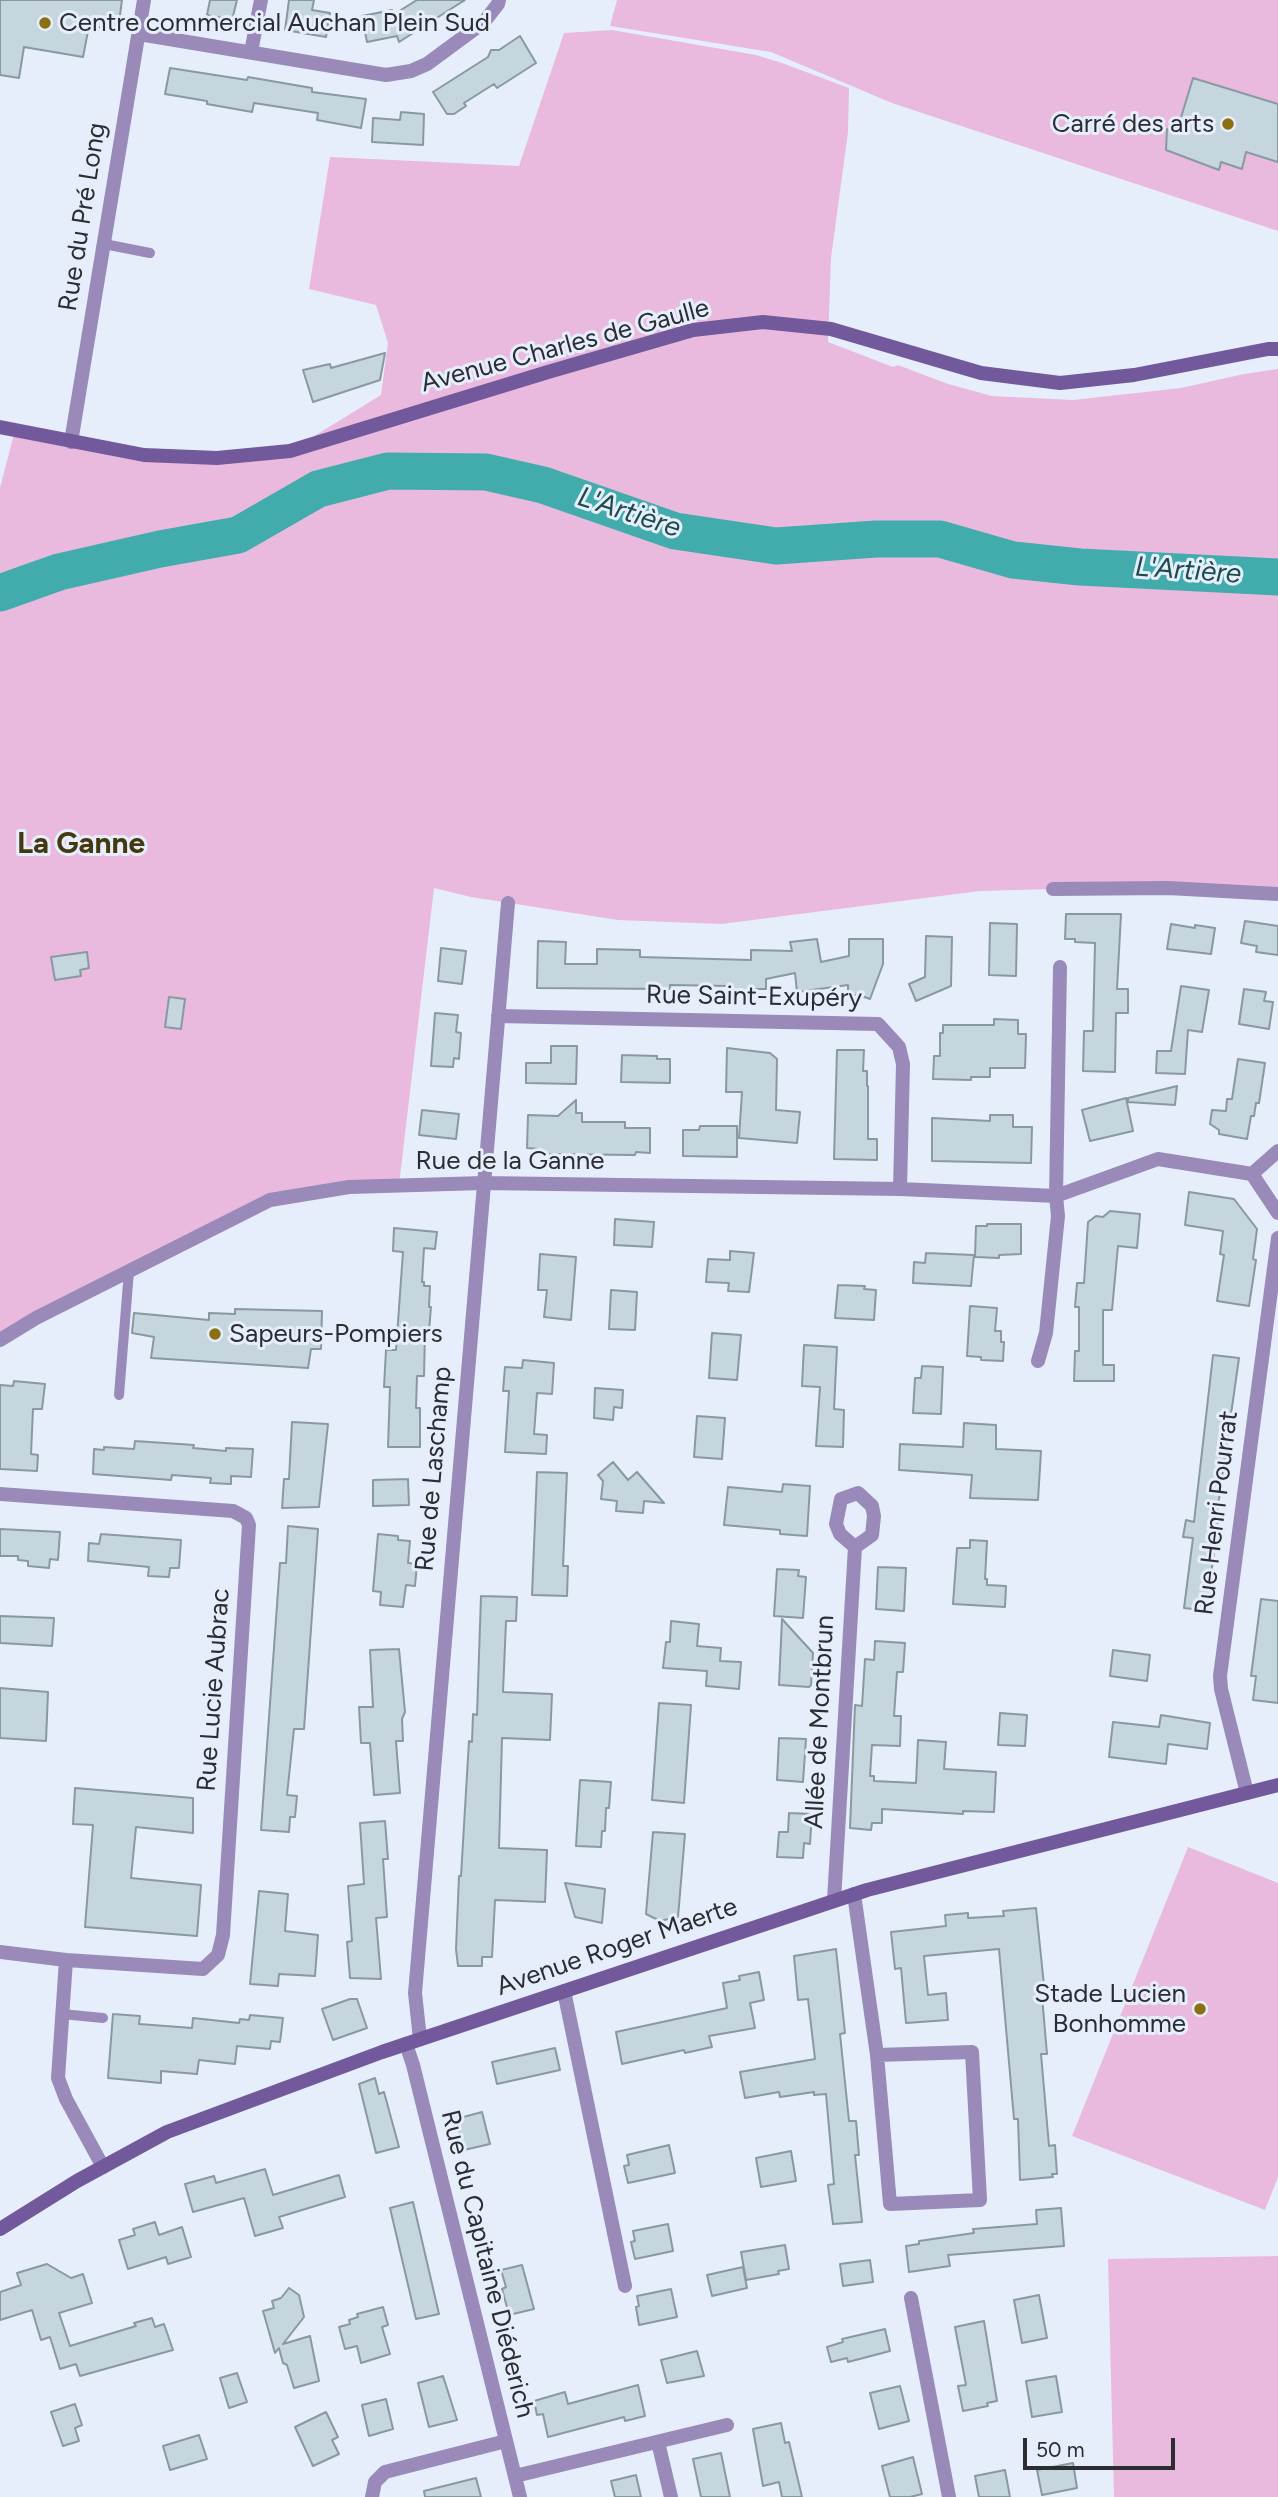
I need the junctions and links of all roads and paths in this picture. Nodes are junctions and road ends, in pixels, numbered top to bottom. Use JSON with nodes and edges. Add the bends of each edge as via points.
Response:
{"nodes":[{"id":1,"x":144,"y":0,"type":"edge"},
{"id":2,"x":261,"y":0,"type":"edge"},
{"id":3,"x":499,"y":0,"type":"edge"},
{"id":4,"x":139,"y":34,"type":"junction"},
{"id":5,"x":251,"y":52,"type":"junction"},
{"id":6,"x":104,"y":244,"type":"junction"},
{"id":7,"x":150,"y":253,"type":"dead end"},
{"id":8,"x":1278,"y":349,"type":"edge"},
{"id":9,"x":0,"y":427,"type":"edge"},
{"id":10,"x":71,"y":442,"type":"junction"},
{"id":11,"x":1053,"y":889,"type":"dead end"},
{"id":12,"x":1278,"y":894,"type":"edge"},
{"id":13,"x":508,"y":903,"type":"dead end"},
{"id":14,"x":1060,"y":967,"type":"dead end"},
{"id":15,"x":498,"y":1016,"type":"junction"},
{"id":16,"x":1278,"y":1151,"type":"edge"},
{"id":17,"x":1252,"y":1174,"type":"junction"},
{"id":18,"x":483,"y":1183,"type":"junction"},
{"id":19,"x":901,"y":1189,"type":"junction"},
{"id":20,"x":1056,"y":1196,"type":"junction"},
{"id":21,"x":1278,"y":1213,"type":"edge"},
{"id":22,"x":1278,"y":1238,"type":"edge"},
{"id":23,"x":129,"y":1271,"type":"junction"},
{"id":24,"x":0,"y":1340,"type":"edge"},
{"id":25,"x":1038,"y":1361,"type":"dead end"},
{"id":26,"x":118,"y":1395,"type":"dead end"},
{"id":27,"x":0,"y":1493,"type":"edge"},
{"id":28,"x":855,"y":1547,"type":"dead end"},
{"id":29,"x":1278,"y":1785,"type":"edge"},
{"id":30,"x":1247,"y":1793,"type":"junction"},
{"id":31,"x":854,"y":1894,"type":"junction"},
{"id":32,"x":834,"y":1900,"type":"junction"},
{"id":33,"x":0,"y":1952,"type":"edge"},
{"id":34,"x":66,"y":1960,"type":"junction"},
{"id":35,"x":564,"y":1991,"type":"junction"},
{"id":36,"x":62,"y":2014,"type":"junction"},
{"id":37,"x":103,"y":2018,"type":"dead end"},
{"id":38,"x":413,"y":2041,"type":"junction"},
{"id":39,"x":877,"y":2055,"type":"junction"},
{"id":40,"x":103,"y":2167,"type":"junction"},
{"id":41,"x":0,"y":2229,"type":"edge"},
{"id":42,"x":625,"y":2286,"type":"dead end"},
{"id":43,"x":911,"y":2298,"type":"dead end"},
{"id":44,"x":727,"y":2425,"type":"dead end"},
{"id":45,"x":506,"y":2441,"type":"junction"},
{"id":46,"x":658,"y":2442,"type":"junction"},
{"id":47,"x":515,"y":2476,"type":"junction"},
{"id":48,"x":372,"y":2497,"type":"edge"},
{"id":49,"x":520,"y":2497,"type":"edge"},
{"id":50,"x":671,"y":2497,"type":"edge"},
{"id":51,"x":950,"y":2497,"type":"edge"}],
"edges":[{"from":1,"to":4,"type":"street","name":"Rue du Pré Long"},
{"from":2,"to":5,"type":"street"},
{"from":3,"to":5,"type":"street","via":[[484,22],[411,71],[386,75]]},
{"from":4,"to":5,"type":"street"},
{"from":4,"to":6,"type":"street","name":"Rue du Pré Long"},
{"from":6,"to":7,"type":"lane"},
{"from":6,"to":10,"type":"street","name":"Rue du Pré Long"},
{"from":8,"to":10,"type":"main road","name":"Avenue Charles de Gaulle","via":[[1060,383],[981,373],[831,329],[763,322],[693,330],[290,451],[217,458],[144,455]]},
{"from":9,"to":10,"type":"main road","name":"Avenue Charles de Gaulle"},
{"from":11,"to":12,"type":"street","via":[[1168,888]]},
{"from":13,"to":15,"type":"street","name":"Rue de Laschamp"},
{"from":14,"to":20,"type":"street"},
{"from":15,"to":18,"type":"street","name":"Rue de Laschamp"},
{"from":15,"to":19,"type":"street","name":"Rue Saint-Exupéry","via":[[878,1024],[899,1047],[903,1064]]},
{"from":16,"to":17,"type":"street"},
{"from":17,"to":20,"type":"street","via":[[1158,1159]]},
{"from":17,"to":21,"type":"street"},
{"from":18,"to":19,"type":"street","name":"Rue de la Ganne"},
{"from":18,"to":23,"type":"street","name":"Rue de la Ganne","via":[[349,1187],[270,1200]]},
{"from":18,"to":38,"type":"street","name":"Rue de Laschamp"},
{"from":19,"to":20,"type":"street","name":"Rue de la Ganne"},
{"from":20,"to":25,"type":"street","via":[[1052,1278]]},
{"from":22,"to":30,"type":"street","name":"Rue Henri Pourrat","via":[[1220,1675]]},
{"from":23,"to":24,"type":"street","name":"Rue de la Ganne"},
{"from":23,"to":26,"type":"lane"},
{"from":27,"to":34,"type":"street","name":"Rue Lucie Aubrac","via":[[233,1511],[249,1525],[223,1935],[218,1955],[203,1969]]},
{"from":28,"to":32,"type":"street","name":"Allée de Montbrun"},
{"from":29,"to":30,"type":"main road","name":"Avenue Roger Maerte"},
{"from":30,"to":31,"type":"main road","name":"Avenue Roger Maerte"},
{"from":31,"to":32,"type":"main road","name":"Avenue Roger Maerte"},
{"from":31,"to":39,"type":"street"},
{"from":32,"to":35,"type":"main road","name":"Avenue Roger Maerte"},
{"from":33,"to":34,"type":"street"},
{"from":34,"to":36,"type":"street"},
{"from":35,"to":38,"type":"main road","name":"Avenue Roger Maerte"},
{"from":35,"to":42,"type":"street"},
{"from":36,"to":37,"type":"lane"},
{"from":36,"to":40,"type":"street","via":[[58,2078]]},
{"from":38,"to":40,"type":"main road","name":"Avenue Roger Maerte","via":[[167,2133]]},
{"from":38,"to":45,"type":"street","name":"Rue du Capitaine Diéderich"},
{"from":39,"to":39,"type":"street","via":[[890,2204],[980,2200],[972,2052]]},
{"from":40,"to":41,"type":"main road","name":"Avenue Roger Maerte"},
{"from":43,"to":51,"type":"street"},
{"from":44,"to":46,"type":"street"},
{"from":45,"to":47,"type":"street","name":"Rue du Capitaine Diéderich"},
{"from":45,"to":48,"type":"street","via":[[385,2472],[375,2482]]},
{"from":46,"to":47,"type":"street"},
{"from":46,"to":50,"type":"street"},
{"from":47,"to":49,"type":"street","name":"Rue du Capitaine Diéderich"}]}
